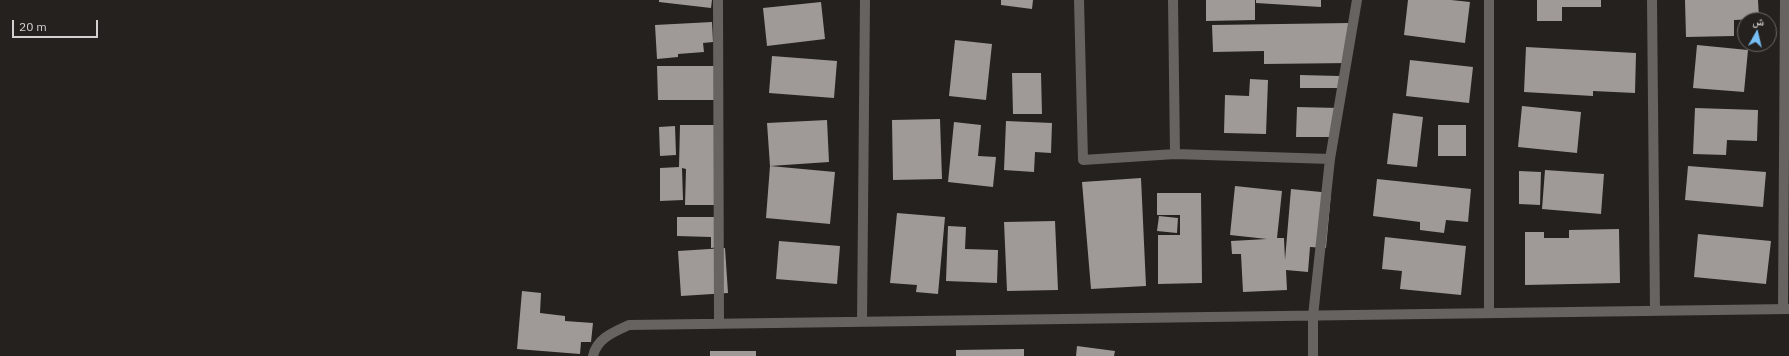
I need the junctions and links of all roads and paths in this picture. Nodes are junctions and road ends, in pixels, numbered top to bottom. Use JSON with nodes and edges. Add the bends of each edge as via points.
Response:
{"nodes":[{"id":1,"x":718,"y":0,"type":"edge"},
{"id":2,"x":865,"y":0,"type":"edge"},
{"id":3,"x":1079,"y":0,"type":"edge"},
{"id":4,"x":1173,"y":0,"type":"edge"},
{"id":5,"x":1357,"y":0,"type":"edge"},
{"id":6,"x":1489,"y":0,"type":"edge"},
{"id":7,"x":1652,"y":0,"type":"edge"},
{"id":8,"x":1785,"y":0,"type":"edge"},
{"id":9,"x":1175,"y":154,"type":"junction"},
{"id":10,"x":1330,"y":159,"type":"junction"},
{"id":11,"x":1786,"y":309,"type":"edge"},
{"id":12,"x":1655,"y":311,"type":"junction"},
{"id":13,"x":1489,"y":313,"type":"junction"},
{"id":14,"x":1313,"y":316,"type":"junction"},
{"id":15,"x":862,"y":322,"type":"junction"},
{"id":16,"x":719,"y":323,"type":"junction"},
{"id":17,"x":593,"y":356,"type":"edge"},
{"id":18,"x":1313,"y":356,"type":"edge"}],
"edges":[{"from":1,"to":16,"type":"street"},
{"from":2,"to":15,"type":"street"},
{"from":3,"to":9,"type":"street","via":[[1083,160]]},
{"from":4,"to":9,"type":"street"},
{"from":5,"to":10,"type":"street"},
{"from":6,"to":13,"type":"street"},
{"from":7,"to":12,"type":"street"},
{"from":8,"to":11,"type":"street"},
{"from":9,"to":10,"type":"street"},
{"from":10,"to":14,"type":"street"},
{"from":11,"to":12,"type":"street"},
{"from":12,"to":13,"type":"street"},
{"from":13,"to":14,"type":"street"},
{"from":14,"to":15,"type":"street"},
{"from":14,"to":18,"type":"street"},
{"from":15,"to":16,"type":"street"},
{"from":16,"to":17,"type":"street","via":[[629,325],[606,336],[595,348]]}]}
